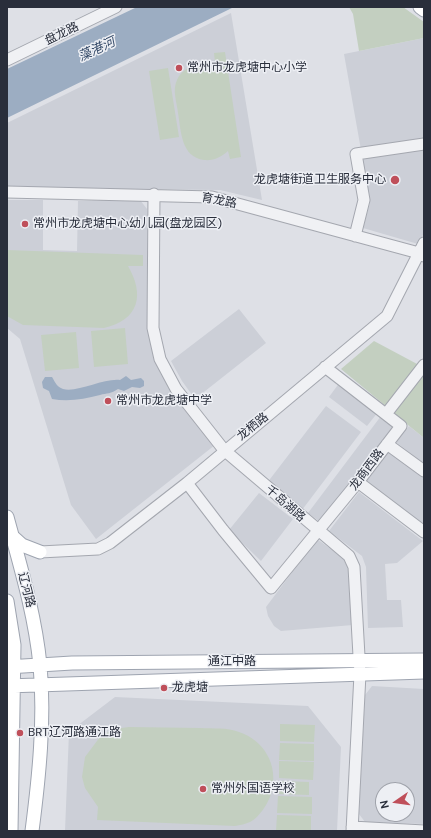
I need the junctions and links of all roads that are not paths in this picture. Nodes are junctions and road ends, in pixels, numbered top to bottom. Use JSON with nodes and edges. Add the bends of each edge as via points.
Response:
{"nodes":[{"id":1,"x":116,"y":7,"type":"edge"},
{"id":2,"x":420,"y":7,"type":"edge"},
{"id":3,"x":424,"y":10,"type":"edge"},
{"id":4,"x":7,"y":60,"type":"edge"},
{"id":5,"x":424,"y":144,"type":"edge"},
{"id":6,"x":7,"y":192,"type":"edge"},
{"id":7,"x":154,"y":194,"type":"junction"},
{"id":8,"x":355,"y":236,"type":"junction"},
{"id":9,"x":422,"y":251,"type":"edge"},
{"id":10,"x":424,"y":365,"type":"edge"},
{"id":11,"x":325,"y":367,"type":"junction"},
{"id":12,"x":386,"y":414,"type":"junction"},
{"id":13,"x":387,"y":444,"type":"junction"},
{"id":14,"x":224,"y":450,"type":"junction"},
{"id":15,"x":424,"y":471,"type":"edge"},
{"id":16,"x":358,"y":482,"type":"junction"},
{"id":17,"x":187,"y":483,"type":"junction"},
{"id":18,"x":7,"y":517,"type":"edge"},
{"id":19,"x":318,"y":532,"type":"junction"},
{"id":20,"x":424,"y":532,"type":"edge"},
{"id":21,"x":12,"y":536,"type":"junction"},
{"id":22,"x":40,"y":552,"type":"junction"},
{"id":23,"x":22,"y":574,"type":"junction"},
{"id":24,"x":7,"y":601,"type":"edge"},
{"id":25,"x":360,"y":660,"type":"junction"},
{"id":26,"x":424,"y":660,"type":"edge"},
{"id":27,"x":40,"y":665,"type":"junction"},
{"id":28,"x":10,"y":667,"type":"edge"},
{"id":29,"x":424,"y":672,"type":"edge"},
{"id":30,"x":360,"y":674,"type":"junction"},
{"id":31,"x":42,"y":684,"type":"junction"},
{"id":32,"x":10,"y":686,"type":"edge"},
{"id":33,"x":352,"y":829,"type":"edge"},
{"id":34,"x":11,"y":831,"type":"edge"},
{"id":35,"x":32,"y":831,"type":"edge"},
{"id":36,"x":424,"y":831,"type":"edge"}],
"edges":[{"from":1,"to":4,"type":"street","name":"盘龙路"},
{"from":2,"to":3,"type":"main road"},
{"from":5,"to":8,"type":"street","via":[[356,154],[364,200]]},
{"from":6,"to":7,"type":"street","name":"育龙路"},
{"from":7,"to":8,"type":"street","name":"育龙路","via":[[212,197]]},
{"from":7,"to":14,"type":"street","name":"千岛湖路","via":[[153,328],[160,359],[176,389]]},
{"from":8,"to":9,"type":"street","name":"育龙路"},
{"from":9,"to":11,"type":"street","name":"龙栖路","via":[[387,316]]},
{"from":10,"to":12,"type":"street"},
{"from":11,"to":12,"type":"street","name":"龙商西路"},
{"from":11,"to":14,"type":"street","name":"龙栖路"},
{"from":12,"to":13,"type":"street","name":"龙商西路","via":[[401,426]]},
{"from":13,"to":15,"type":"street"},
{"from":13,"to":16,"type":"street","name":"龙商西路"},
{"from":14,"to":17,"type":"street","name":"龙栖路"},
{"from":14,"to":19,"type":"street","name":"千岛湖路"},
{"from":16,"to":19,"type":"street","name":"龙商西路"},
{"from":16,"to":20,"type":"street"},
{"from":17,"to":19,"type":"street","name":"龙商西路","via":[[272,588]]},
{"from":17,"to":22,"type":"street","name":"龙栖路","via":[[110,543],[98,549]]},
{"from":18,"to":21,"type":"main road","name":"辽河路"},
{"from":19,"to":25,"type":"street","name":"千岛湖路","via":[[349,556],[354,567]]},
{"from":21,"to":22,"type":"main road","via":[[26,547]]},
{"from":21,"to":23,"type":"main road","name":"辽河路"},
{"from":22,"to":23,"type":"main road","via":[[30,556],[25,562]]},
{"from":23,"to":27,"type":"main road","name":"辽河路","via":[[29,597]]},
{"from":24,"to":28,"type":"main road","name":"辽河路","via":[[14,646]]},
{"from":25,"to":26,"type":"main road","name":"通江中路"},
{"from":25,"to":27,"type":"main road","name":"通江中路"},
{"from":25,"to":30,"type":"street","name":"千岛湖路"},
{"from":27,"to":28,"type":"main road","name":"通江中路"},
{"from":27,"to":31,"type":"main road","name":"辽河路"},
{"from":28,"to":32,"type":"main road","name":"辽河路"},
{"from":29,"to":30,"type":"main road","name":"通江中路"},
{"from":30,"to":31,"type":"main road","name":"通江中路"},
{"from":30,"to":33,"type":"street","name":"千岛湖路"},
{"from":31,"to":32,"type":"main road","name":"通江中路"},
{"from":31,"to":35,"type":"main road","via":[[41,729]]},
{"from":32,"to":34,"type":"main road"},
{"from":33,"to":36,"type":"street"}]}
